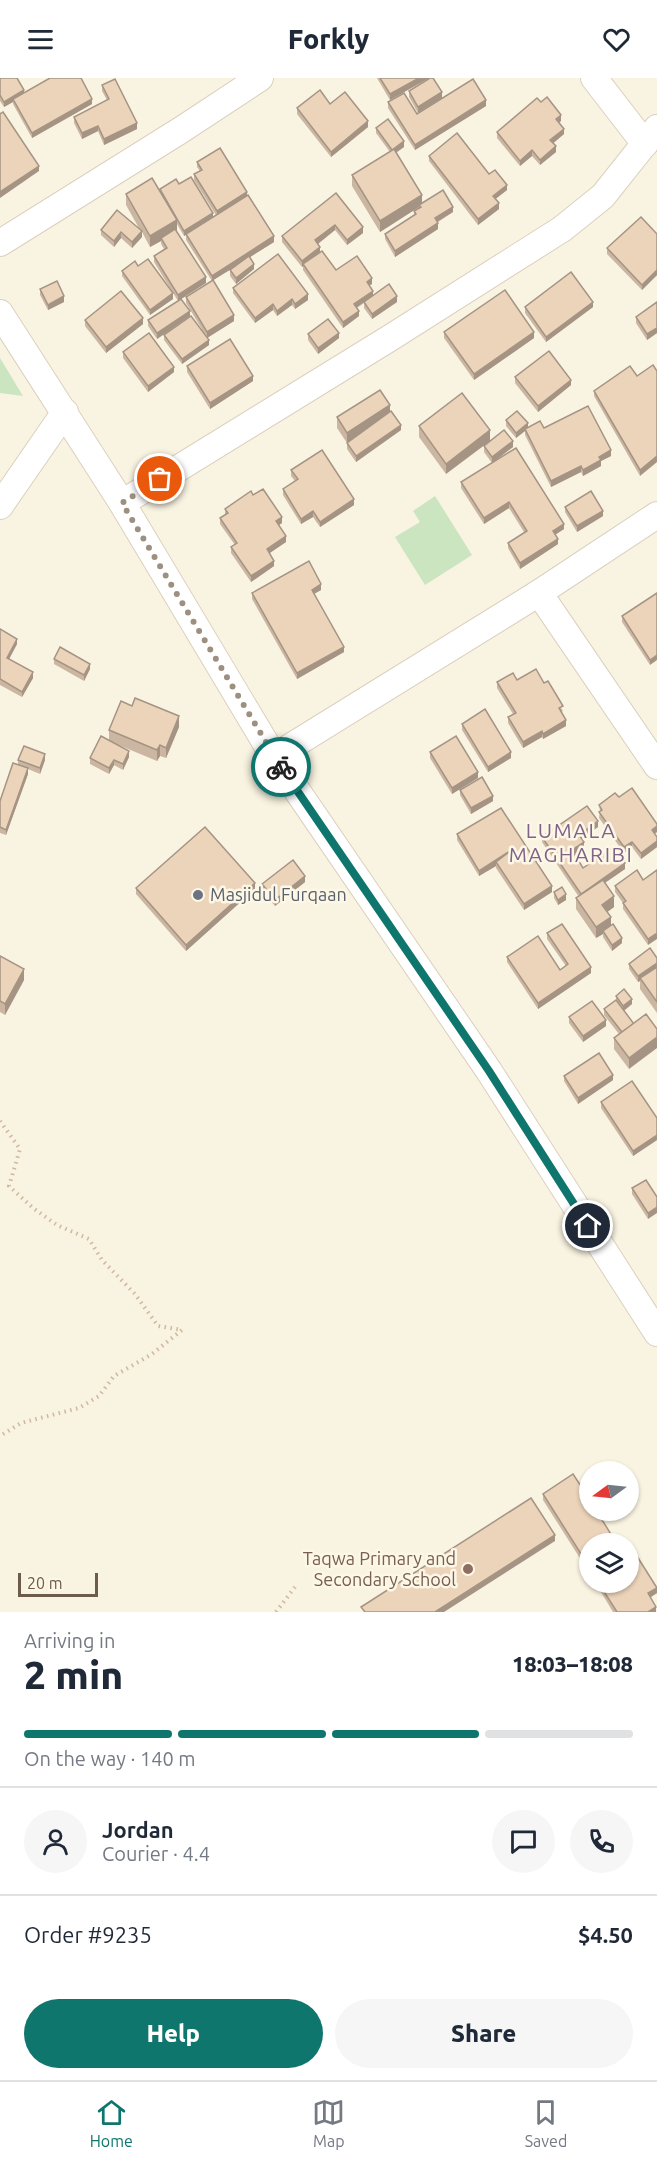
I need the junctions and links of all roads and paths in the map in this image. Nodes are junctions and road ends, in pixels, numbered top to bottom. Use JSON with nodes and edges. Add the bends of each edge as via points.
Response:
{"nodes":[{"id":1,"x":260,"y":78,"type":"edge"},
{"id":2,"x":594,"y":78,"type":"edge"},
{"id":3,"x":651,"y":136,"type":"edge"},
{"id":4,"x":0,"y":243,"type":"edge"},
{"id":5,"x":0,"y":314,"type":"edge"},
{"id":6,"x":65,"y":412,"type":"junction"},
{"id":7,"x":122,"y":503,"type":"junction"},
{"id":8,"x":0,"y":506,"type":"edge"},
{"id":9,"x":657,"y":514,"type":"edge"},
{"id":10,"x":539,"y":593,"type":"junction"},
{"id":11,"x":274,"y":757,"type":"junction"},
{"id":12,"x":657,"y":766,"type":"edge"},
{"id":13,"x":0,"y":1120,"type":"edge"},
{"id":14,"x":657,"y":1333,"type":"edge"},
{"id":15,"x":0,"y":1436,"type":"edge"},
{"id":16,"x":295,"y":1587,"type":"dead end"},
{"id":17,"x":276,"y":1612,"type":"edge"}],
"edges":[{"from":1,"to":4,"type":"street"},
{"from":2,"to":3,"type":"street"},
{"from":3,"to":7,"type":"street","via":[[603,196],[562,228]]},
{"from":5,"to":6,"type":"street"},
{"from":6,"to":7,"type":"street"},
{"from":6,"to":8,"type":"street"},
{"from":7,"to":11,"type":"street"},
{"from":9,"to":10,"type":"street"},
{"from":10,"to":11,"type":"street"},
{"from":10,"to":12,"type":"street"},
{"from":11,"to":14,"type":"street","via":[[489,1071]]},
{"from":13,"to":15,"type":"path","via":[[20,1149],[9,1186],[57,1225],[89,1239],[158,1326],[182,1330],[152,1354],[114,1376],[99,1396],[79,1408],[21,1424]]},
{"from":16,"to":17,"type":"path"}]}
